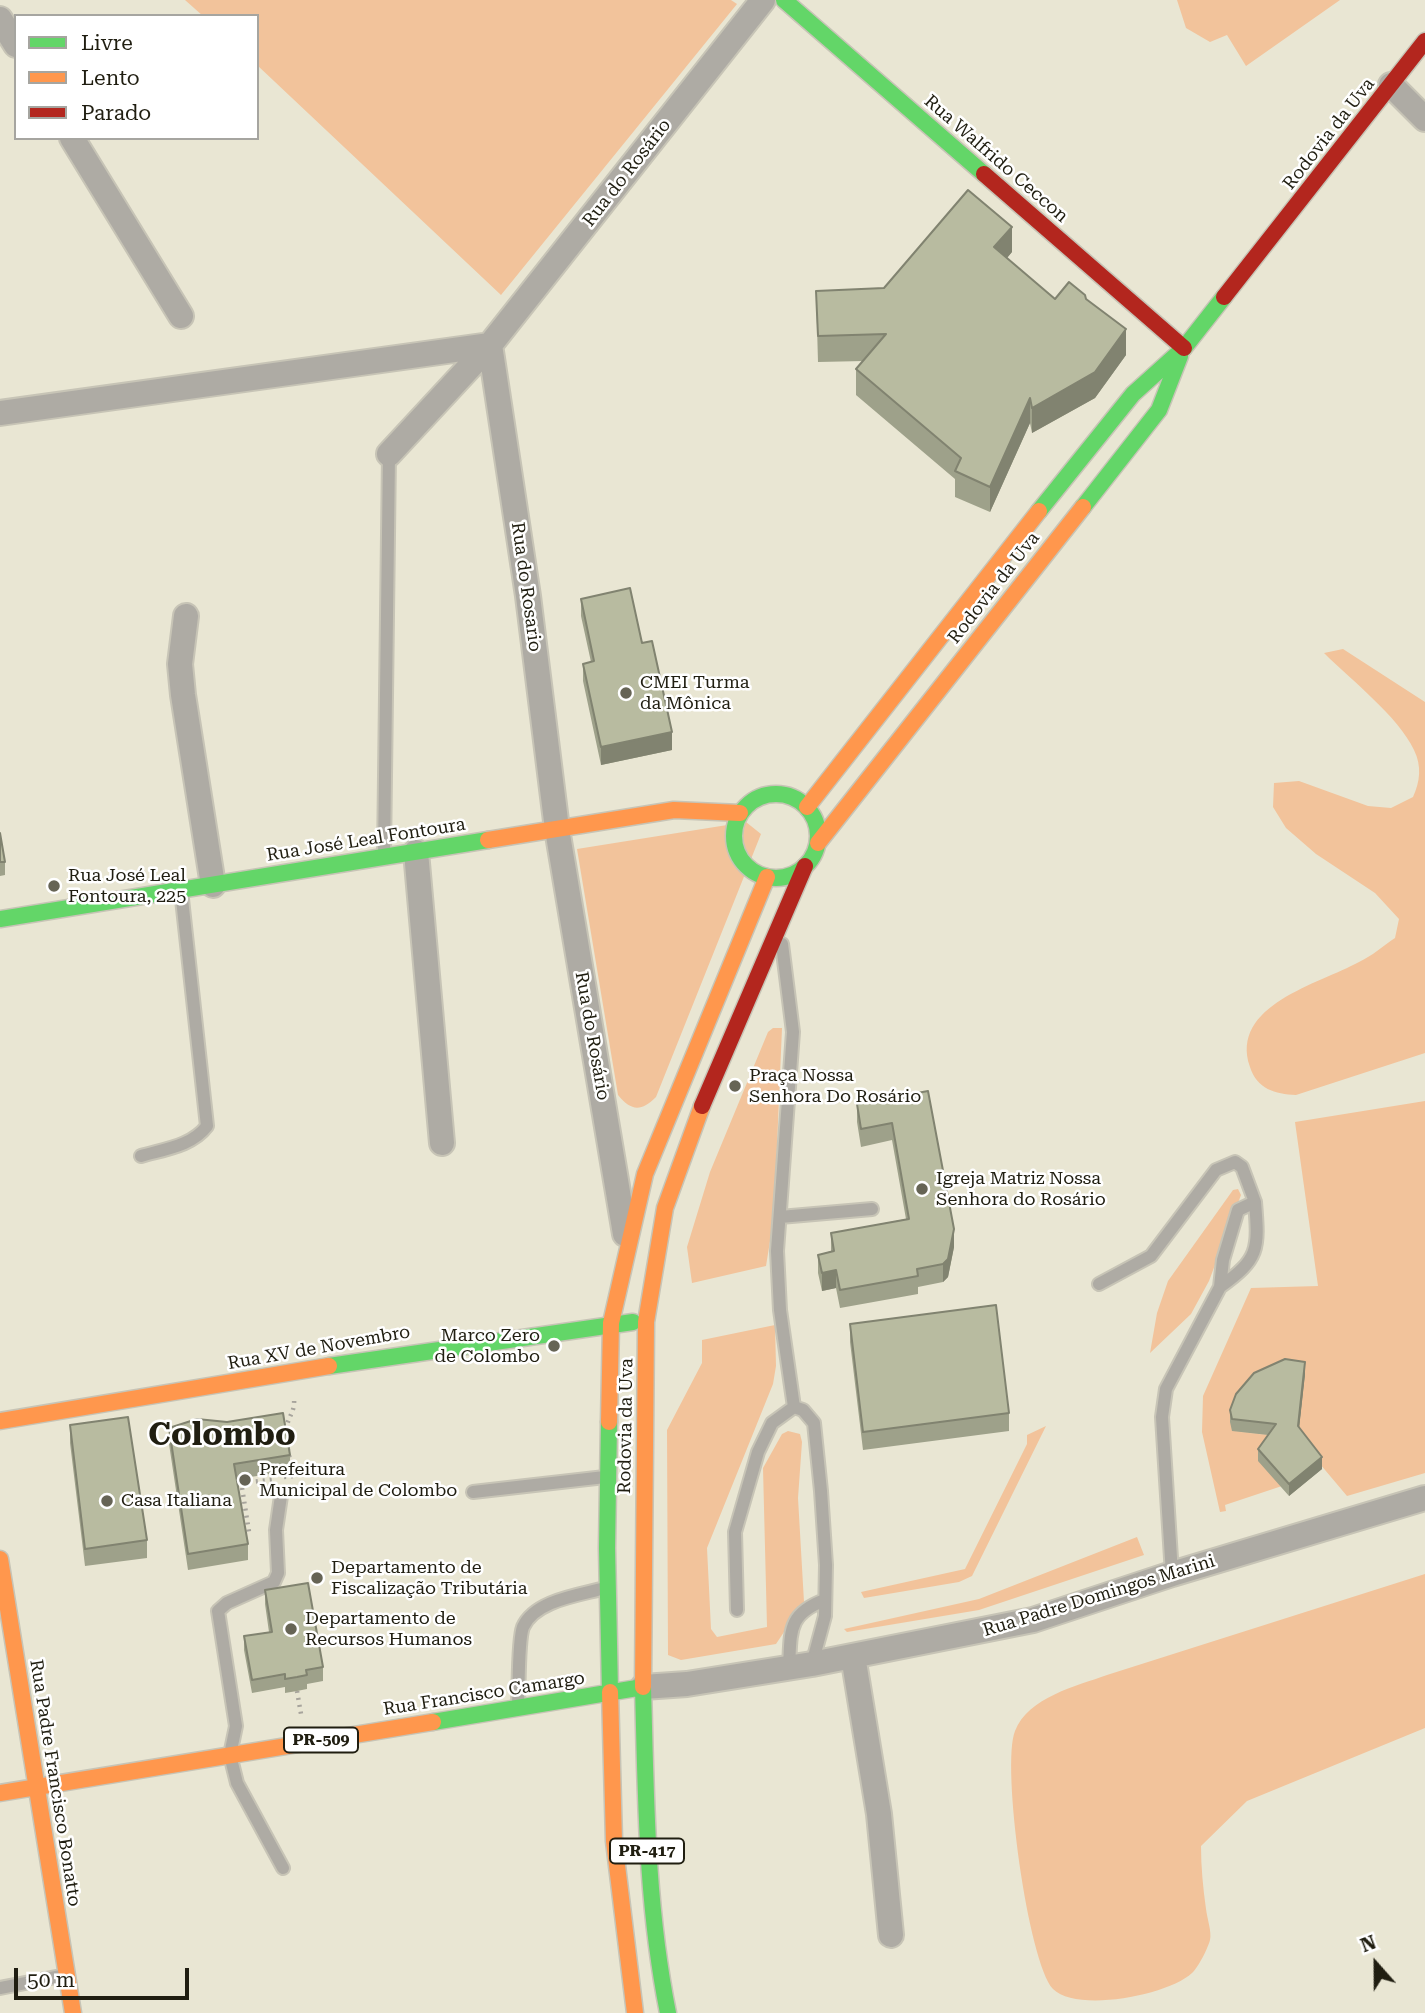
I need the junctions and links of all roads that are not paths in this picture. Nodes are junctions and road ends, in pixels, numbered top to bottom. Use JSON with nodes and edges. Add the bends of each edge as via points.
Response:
{"nodes":[{"id":1,"x":763,"y":0,"type":"edge"},
{"id":2,"x":784,"y":0,"type":"edge"},
{"id":3,"x":0,"y":19,"type":"edge"},
{"id":4,"x":1425,"y":41,"type":"edge"},
{"id":5,"x":14,"y":42,"type":"edge"},
{"id":6,"x":1391,"y":85,"type":"junction"},
{"id":7,"x":1425,"y":119,"type":"edge"},
{"id":8,"x":73,"y":140,"type":"edge"},
{"id":9,"x":181,"y":316,"type":"dead end"},
{"id":10,"x":490,"y":345,"type":"junction"},
{"id":11,"x":1184,"y":348,"type":"junction"},
{"id":12,"x":0,"y":413,"type":"edge"},
{"id":13,"x":389,"y":454,"type":"joint"},
{"id":14,"x":186,"y":616,"type":"dead end"},
{"id":15,"x":807,"y":807,"type":"junction"},
{"id":16,"x":740,"y":813,"type":"junction"},
{"id":17,"x":557,"y":829,"type":"junction"},
{"id":18,"x":818,"y":843,"type":"junction"},
{"id":19,"x":416,"y":852,"type":"junction"},
{"id":20,"x":384,"y":857,"type":"junction"},
{"id":21,"x":805,"y":866,"type":"junction"},
{"id":22,"x":767,"y":877,"type":"junction"},
{"id":23,"x":213,"y":885,"type":"junction"},
{"id":24,"x":181,"y":890,"type":"junction"},
{"id":25,"x":0,"y":919,"type":"edge"},
{"id":26,"x":779,"y":923,"type":"junction"},
{"id":27,"x":442,"y":1143,"type":"dead end"},
{"id":28,"x":141,"y":1156,"type":"dead end"},
{"id":29,"x":1255,"y":1202,"type":"junction"},
{"id":30,"x":872,"y":1209,"type":"dead end"},
{"id":31,"x":780,"y":1217,"type":"junction"},
{"id":32,"x":627,"y":1242,"type":"junction"},
{"id":33,"x":1099,"y":1284,"type":"dead end"},
{"id":34,"x":1220,"y":1287,"type":"junction"},
{"id":35,"x":646,"y":1322,"type":"junction"},
{"id":36,"x":611,"y":1323,"type":"junction"},
{"id":37,"x":794,"y":1407,"type":"junction"},
{"id":38,"x":0,"y":1421,"type":"edge"},
{"id":39,"x":609,"y":1476,"type":"junction"},
{"id":40,"x":473,"y":1492,"type":"dead end"},
{"id":41,"x":281,"y":1496,"type":"dead end"},
{"id":42,"x":1425,"y":1498,"type":"edge"},
{"id":43,"x":0,"y":1559,"type":"edge"},
{"id":44,"x":1172,"y":1574,"type":"junction"},
{"id":45,"x":608,"y":1588,"type":"junction"},
{"id":46,"x":825,"y":1600,"type":"junction"},
{"id":47,"x":737,"y":1610,"type":"dead end"},
{"id":48,"x":5,"y":1619,"type":"edge"},
{"id":49,"x":853,"y":1656,"type":"junction"},
{"id":50,"x":800,"y":1666,"type":"junction"},
{"id":51,"x":643,"y":1687,"type":"junction"},
{"id":52,"x":610,"y":1692,"type":"junction"},
{"id":53,"x":517,"y":1708,"type":"junction"},
{"id":54,"x":229,"y":1755,"type":"junction"},
{"id":55,"x":36,"y":1787,"type":"junction"},
{"id":56,"x":0,"y":1793,"type":"edge"},
{"id":57,"x":283,"y":1868,"type":"dead end"},
{"id":58,"x":891,"y":1936,"type":"dead end"},
{"id":59,"x":67,"y":1975,"type":"junction"},
{"id":60,"x":0,"y":1988,"type":"edge"},
{"id":61,"x":69,"y":2011,"type":"edge"},
{"id":62,"x":635,"y":2013,"type":"edge"},
{"id":63,"x":667,"y":2013,"type":"edge"}],
"edges":[{"from":1,"to":10,"type":"street","name":"Rua do Rosário"},
{"from":2,"to":11,"type":"main road","name":"Rua Walfrido Ceccon"},
{"from":3,"to":5,"type":"street"},
{"from":4,"to":6,"type":"main road","name":"Rodovia da Uva"},
{"from":6,"to":7,"type":"street"},
{"from":6,"to":11,"type":"main road","name":"Rodovia da Uva"},
{"from":8,"to":9,"type":"street"},
{"from":10,"to":12,"type":"street"},
{"from":10,"to":13,"type":"street","name":"Rua do Rosário"},
{"from":10,"to":17,"type":"street","name":"Rua do Rosario"},
{"from":11,"to":15,"type":"main road","name":"Rodovia da Uva","via":[[1133,394]]},
{"from":11,"to":18,"type":"main road","name":"Rodovia da Uva","via":[[1159,410]]},
{"from":13,"to":20,"type":"lane"},
{"from":14,"to":23,"type":"street","via":[[180,664],[183,695]]},
{"from":15,"to":16,"type":"main road","via":[[785,794],[772,793],[748,803]]},
{"from":15,"to":18,"type":"main road","via":[[818,830]]},
{"from":16,"to":17,"type":"main road","name":"Rua José Leal Fontoura","via":[[674,810]]},
{"from":16,"to":22,"type":"main road","via":[[734,826],[736,852],[744,864]]},
{"from":17,"to":19,"type":"main road","name":"Rua José Leal Fontoura"},
{"from":17,"to":32,"type":"street","name":"Rua do Rosário"},
{"from":18,"to":21,"type":"main road"},
{"from":19,"to":20,"type":"main road","name":"Rua José Leal Fontoura"},
{"from":19,"to":27,"type":"street"},
{"from":20,"to":23,"type":"main road","name":"Rua José Leal Fontoura"},
{"from":21,"to":22,"type":"main road","via":[[780,878]]},
{"from":21,"to":26,"type":"main road","name":"Rodovia da Uva","number":"PR-417"},
{"from":22,"to":32,"type":"main road","name":"Rodovia da Uva","number":"PR-417","via":[[664,1123]]},
{"from":23,"to":24,"type":"main road","name":"Rua José Leal Fontoura"},
{"from":24,"to":25,"type":"main road","name":"Rua José Leal Fontoura"},
{"from":24,"to":28,"type":"lane","via":[[207,1126],[187,1143]]},
{"from":26,"to":31,"type":"lane","via":[[793,1032]]},
{"from":26,"to":35,"type":"main road","name":"Rodovia da Uva","number":"PR-417","via":[[706,1094],[665,1208]]},
{"from":29,"to":33,"type":"lane","via":[[1242,1167],[1235,1162],[1216,1170],[1151,1256]]},
{"from":29,"to":34,"type":"lane","via":[[1238,1210]]},
{"from":29,"to":34,"type":"lane","via":[[1254,1255],[1247,1268]]},
{"from":30,"to":31,"type":"lane"},
{"from":31,"to":37,"type":"lane","via":[[780,1310]]},
{"from":32,"to":36,"type":"main road","name":"Rodovia da Uva","number":"PR-417"},
{"from":34,"to":44,"type":"lane","via":[[1166,1389],[1161,1417]]},
{"from":35,"to":36,"type":"main road","name":"Rua XV de Novembro"},
{"from":35,"to":51,"type":"main road","name":"Rodovia da Uva","number":"PR-417"},
{"from":36,"to":38,"type":"main road","name":"Rua XV de Novembro"},
{"from":36,"to":39,"type":"main road","name":"Rodovia da Uva","number":"PR-417"},
{"from":37,"to":46,"type":"lane","via":[[814,1423]]},
{"from":37,"to":47,"type":"lane","via":[[772,1423],[758,1452],[735,1532]]},
{"from":39,"to":40,"type":"lane"},
{"from":39,"to":45,"type":"main road","name":"Rodovia da Uva","number":"PR-417"},
{"from":41,"to":54,"type":"lane","via":[[274,1582],[218,1611],[236,1726]]},
{"from":42,"to":44,"type":"street","name":"Rua Padre Domingos Marini"},
{"from":43,"to":48,"type":"main road","name":"Rua Padre Francisco Bonatto"},
{"from":44,"to":49,"type":"street","name":"Rua Padre Domingos Marini","via":[[1033,1620]]},
{"from":45,"to":52,"type":"main road","name":"Rodovia da Uva","number":"PR-417"},
{"from":45,"to":53,"type":"lane","via":[[534,1613],[522,1628]]},
{"from":46,"to":50,"type":"lane","via":[[825,1616]]},
{"from":46,"to":50,"type":"lane","via":[[806,1607],[792,1628]]},
{"from":48,"to":55,"type":"main road","name":"Rua Padre Francisco Bonatto"},
{"from":49,"to":50,"type":"street","name":"Rua Padre Domingos Marini"},
{"from":49,"to":58,"type":"street","via":[[879,1814]]},
{"from":50,"to":51,"type":"street","name":"Rua Padre Domingos Marini"},
{"from":51,"to":52,"type":"main road","name":"Rua Francisco Camargo","number":"PR-509"},
{"from":51,"to":63,"type":"main road","name":"Rodovia da Uva","number":"PR-417","via":[[648,1879]]},
{"from":52,"to":53,"type":"main road","name":"Rua Francisco Camargo","number":"PR-509"},
{"from":52,"to":62,"type":"main road","name":"Rodovia da Uva","number":"PR-417","via":[[614,1841]]},
{"from":53,"to":54,"type":"main road","name":"Rua Francisco Camargo","number":"PR-509"},
{"from":54,"to":55,"type":"main road","name":"Rua Francisco Camargo","number":"PR-509"},
{"from":54,"to":57,"type":"lane","via":[[237,1783]]},
{"from":55,"to":56,"type":"main road","name":"Rua Francisco Camargo","number":"PR-509"},
{"from":55,"to":59,"type":"main road","name":"Rua Padre Francisco Bonatto"},
{"from":59,"to":60,"type":"lane"},
{"from":59,"to":61,"type":"main road","name":"Rua Padre Francisco Bonatto"}]}
